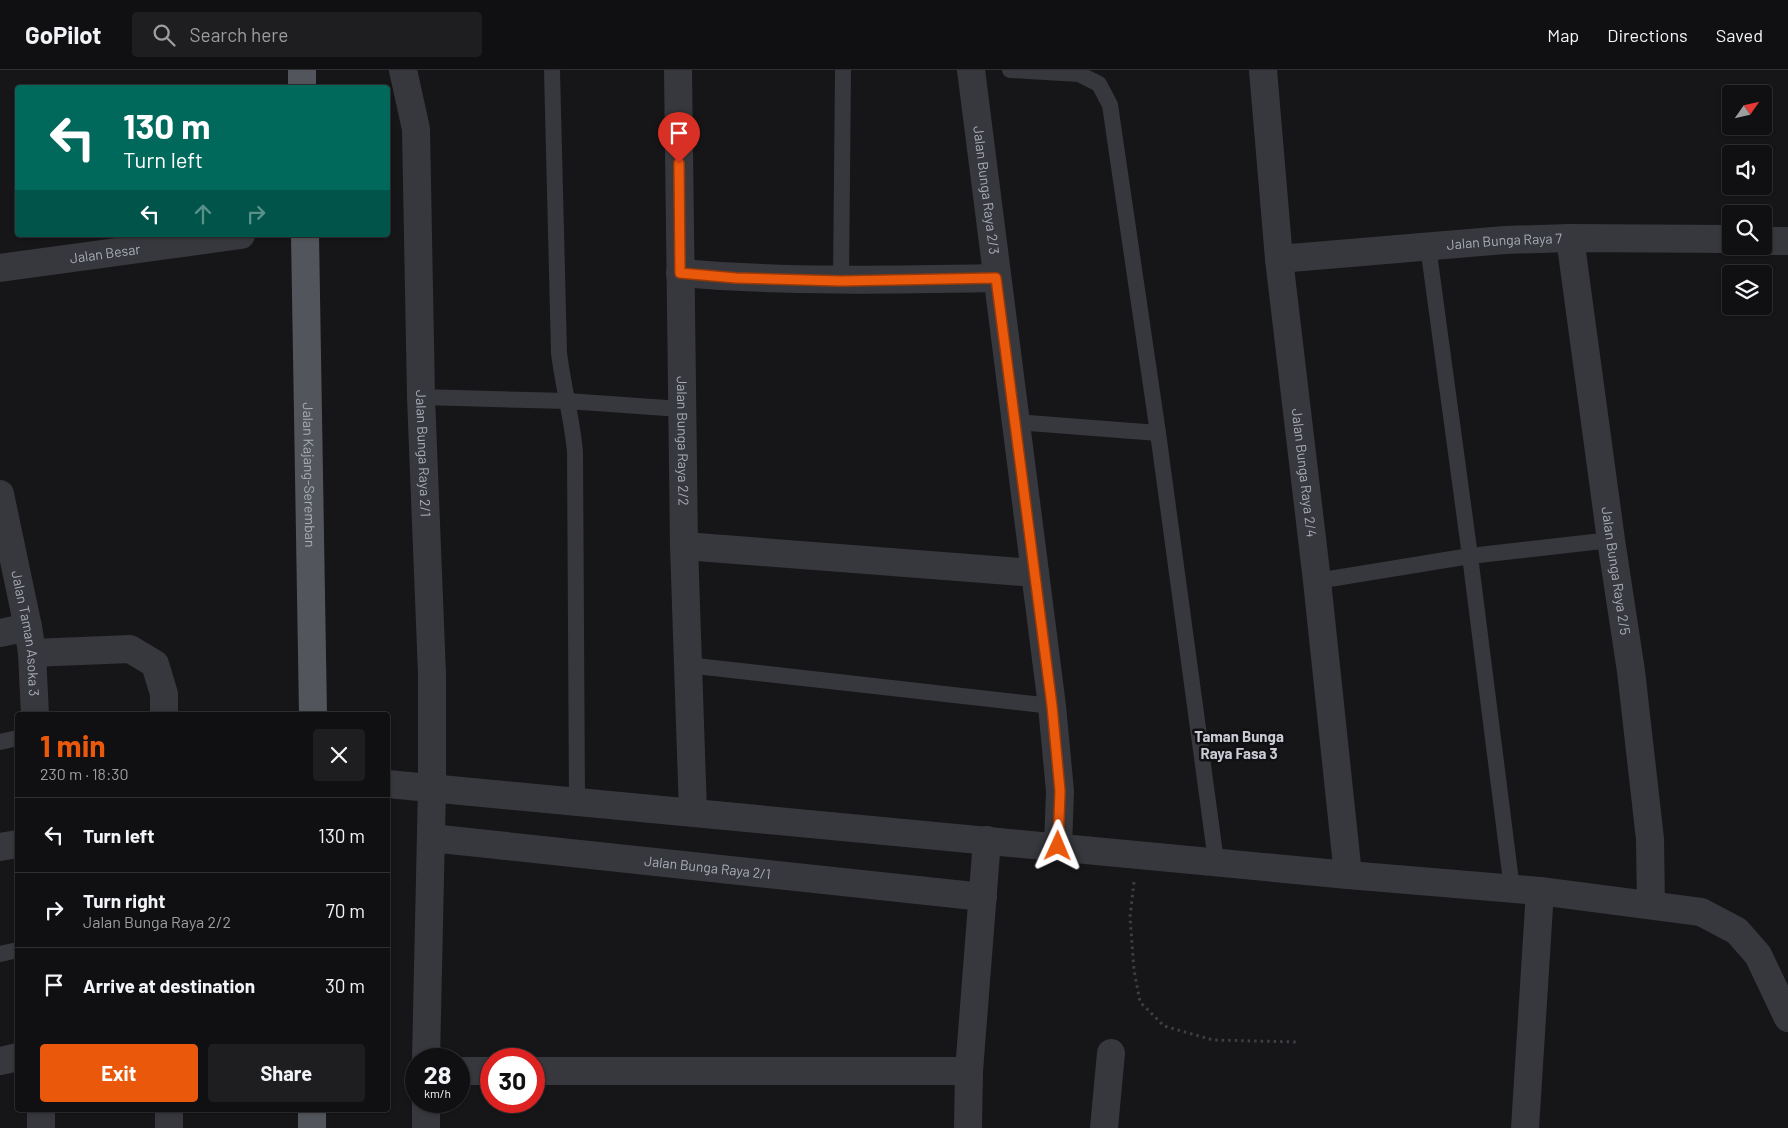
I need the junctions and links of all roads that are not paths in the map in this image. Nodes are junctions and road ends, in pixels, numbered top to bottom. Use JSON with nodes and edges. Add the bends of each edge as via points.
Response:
{"nodes":[{"id":1,"x":302,"y":70,"type":"edge"},
{"id":2,"x":403,"y":70,"type":"edge"},
{"id":3,"x":552,"y":70,"type":"edge"},
{"id":4,"x":678,"y":70,"type":"edge"},
{"id":5,"x":691,"y":70,"type":"edge"},
{"id":6,"x":843,"y":70,"type":"edge"},
{"id":7,"x":971,"y":70,"type":"edge"},
{"id":8,"x":1010,"y":70,"type":"edge"},
{"id":9,"x":1263,"y":70,"type":"edge"},
{"id":10,"x":302,"y":85,"type":"edge"},
{"id":11,"x":226,"y":237,"type":"edge"},
{"id":12,"x":305,"y":237,"type":"edge"},
{"id":13,"x":1570,"y":238,"type":"junction"},
{"id":14,"x":1722,"y":240,"type":"edge"},
{"id":15,"x":1772,"y":240,"type":"edge"},
{"id":16,"x":1788,"y":241,"type":"edge"},
{"id":17,"x":1428,"y":246,"type":"junction"},
{"id":18,"x":1279,"y":259,"type":"junction"},
{"id":19,"x":0,"y":268,"type":"edge"},
{"id":20,"x":680,"y":273,"type":"junction"},
{"id":21,"x":996,"y":278,"type":"junction"},
{"id":22,"x":841,"y":281,"type":"junction"},
{"id":23,"x":421,"y":397,"type":"junction"},
{"id":24,"x":567,"y":402,"type":"junction"},
{"id":25,"x":681,"y":409,"type":"junction"},
{"id":26,"x":1015,"y":422,"type":"junction"},
{"id":27,"x":1158,"y":433,"type":"junction"},
{"id":28,"x":0,"y":494,"type":"edge"},
{"id":29,"x":4,"y":531,"type":"edge"},
{"id":30,"x":1611,"y":540,"type":"junction"},
{"id":31,"x":684,"y":546,"type":"junction"},
{"id":32,"x":1470,"y":556,"type":"junction"},
{"id":33,"x":1035,"y":573,"type":"junction"},
{"id":34,"x":1317,"y":581,"type":"junction"},
{"id":35,"x":0,"y":633,"type":"edge"},
{"id":36,"x":30,"y":640,"type":"junction"},
{"id":37,"x":687,"y":665,"type":"junction"},
{"id":38,"x":1052,"y":706,"type":"junction"},
{"id":39,"x":35,"y":712,"type":"edge"},
{"id":40,"x":164,"y":712,"type":"edge"},
{"id":41,"x":314,"y":712,"type":"edge"},
{"id":42,"x":15,"y":739,"type":"edge"},
{"id":43,"x":0,"y":742,"type":"edge"},
{"id":44,"x":390,"y":784,"type":"edge"},
{"id":45,"x":432,"y":788,"type":"junction"},
{"id":46,"x":577,"y":801,"type":"junction"},
{"id":47,"x":693,"y":812,"type":"junction"},
{"id":48,"x":431,"y":838,"type":"junction"},
{"id":49,"x":987,"y":840,"type":"junction"},
{"id":50,"x":15,"y":844,"type":"edge"},
{"id":51,"x":1058,"y":846,"type":"junction"},
{"id":52,"x":0,"y":847,"type":"edge"},
{"id":53,"x":1216,"y":861,"type":"junction"},
{"id":54,"x":1348,"y":875,"type":"junction"},
{"id":55,"x":1512,"y":889,"type":"junction"},
{"id":56,"x":1540,"y":891,"type":"junction"},
{"id":57,"x":983,"y":897,"type":"junction"},
{"id":58,"x":1652,"y":905,"type":"junction"},
{"id":59,"x":15,"y":951,"type":"edge"},
{"id":60,"x":0,"y":954,"type":"edge"},
{"id":61,"x":1788,"y":1018,"type":"edge"},
{"id":62,"x":426,"y":1048,"type":"edge"},
{"id":63,"x":1111,"y":1053,"type":"dead end"},
{"id":64,"x":15,"y":1058,"type":"edge"},
{"id":65,"x":0,"y":1061,"type":"edge"},
{"id":66,"x":545,"y":1071,"type":"edge"},
{"id":67,"x":969,"y":1071,"type":"junction"},
{"id":68,"x":41,"y":1112,"type":"edge"},
{"id":69,"x":169,"y":1112,"type":"edge"},
{"id":70,"x":312,"y":1112,"type":"edge"},
{"id":71,"x":426,"y":1113,"type":"edge"},
{"id":72,"x":41,"y":1128,"type":"edge"},
{"id":73,"x":169,"y":1128,"type":"edge"},
{"id":74,"x":312,"y":1128,"type":"edge"},
{"id":75,"x":426,"y":1128,"type":"edge"},
{"id":76,"x":968,"y":1128,"type":"edge"},
{"id":77,"x":1104,"y":1128,"type":"edge"},
{"id":78,"x":1525,"y":1128,"type":"edge"}],
"edges":[{"from":1,"to":10,"type":"main road"},
{"from":2,"to":23,"type":"street","name":"Jalan Bunga Raya 2/1","via":[[416,129]]},
{"from":3,"to":24,"type":"lane","via":[[559,353]]},
{"from":4,"to":5,"type":"lane"},
{"from":4,"to":20,"type":"street","name":"Jalan Bunga Raya 2/2"},
{"from":6,"to":22,"type":"lane"},
{"from":7,"to":21,"type":"street","name":"Jalan Bunga Raya 2/3"},
{"from":8,"to":27,"type":"lane","via":[[1078,74],[1099,84],[1110,105]]},
{"from":9,"to":18,"type":"street","name":"Jalan Bunga Raya 2/4"},
{"from":11,"to":19,"type":"street","name":"Jalan Besar"},
{"from":12,"to":41,"type":"main road","name":"Jalan Kajang-Seremban"},
{"from":13,"to":14,"type":"street","name":"Jalan Bunga Raya 7"},
{"from":13,"to":17,"type":"street","name":"Jalan Bunga Raya 7"},
{"from":13,"to":30,"type":"street","name":"Jalan Bunga Raya 2/5"},
{"from":15,"to":16,"type":"street"},
{"from":17,"to":18,"type":"street","name":"Jalan Bunga Raya 7"},
{"from":17,"to":32,"type":"lane"},
{"from":18,"to":34,"type":"street","name":"Jalan Bunga Raya 2/4"},
{"from":20,"to":22,"type":"street"},
{"from":20,"to":25,"type":"street","name":"Jalan Bunga Raya 2/2"},
{"from":21,"to":22,"type":"street"},
{"from":21,"to":26,"type":"street","name":"Jalan Bunga Raya 2/3"},
{"from":23,"to":24,"type":"lane"},
{"from":23,"to":45,"type":"street","name":"Jalan Bunga Raya 2/1","via":[[432,674]]},
{"from":24,"to":25,"type":"lane"},
{"from":24,"to":46,"type":"lane","via":[[575,452]]},
{"from":25,"to":31,"type":"street","name":"Jalan Bunga Raya 2/2"},
{"from":26,"to":27,"type":"lane"},
{"from":26,"to":33,"type":"street","name":"Jalan Bunga Raya 2/3"},
{"from":27,"to":53,"type":"lane"},
{"from":28,"to":29,"type":"street","name":"Jalan Taman Asoka 3"},
{"from":29,"to":36,"type":"street","name":"Jalan Taman Asoka 3"},
{"from":30,"to":32,"type":"lane"},
{"from":30,"to":58,"type":"street","name":"Jalan Bunga Raya 2/5","via":[[1631,671],[1649,830]]},
{"from":31,"to":33,"type":"street"},
{"from":31,"to":37,"type":"street","name":"Jalan Bunga Raya 2/2"},
{"from":32,"to":34,"type":"lane"},
{"from":32,"to":55,"type":"lane"},
{"from":33,"to":38,"type":"street","name":"Jalan Bunga Raya 2/3"},
{"from":34,"to":54,"type":"street","name":"Jalan Bunga Raya 2/4"},
{"from":35,"to":36,"type":"street"},
{"from":36,"to":39,"type":"street","name":"Jalan Taman Asoka 3"},
{"from":36,"to":40,"type":"street","via":[[130,649],[155,664],[164,694]]},
{"from":37,"to":38,"type":"lane"},
{"from":37,"to":47,"type":"street","name":"Jalan Bunga Raya 2/2"},
{"from":38,"to":51,"type":"street","name":"Jalan Bunga Raya 2/3","via":[[1060,791]]},
{"from":42,"to":43,"type":"lane"},
{"from":44,"to":45,"type":"street"},
{"from":45,"to":46,"type":"street"},
{"from":45,"to":48,"type":"street","name":"Jalan Bunga Raya 2/1"},
{"from":46,"to":47,"type":"street"},
{"from":47,"to":49,"type":"street"},
{"from":48,"to":57,"type":"street","name":"Jalan Bunga Raya 2/1"},
{"from":48,"to":62,"type":"street","name":"Jalan Bunga Raya 2/1"},
{"from":49,"to":51,"type":"street"},
{"from":49,"to":57,"type":"street"},
{"from":50,"to":52,"type":"street"},
{"from":51,"to":53,"type":"street"},
{"from":53,"to":54,"type":"street"},
{"from":54,"to":55,"type":"street"},
{"from":55,"to":56,"type":"street"},
{"from":56,"to":58,"type":"street"},
{"from":56,"to":78,"type":"street"},
{"from":57,"to":67,"type":"street"},
{"from":58,"to":61,"type":"street","via":[[1700,912],[1737,930],[1758,955]]},
{"from":59,"to":60,"type":"lane"},
{"from":63,"to":77,"type":"street"},
{"from":64,"to":65,"type":"street"},
{"from":66,"to":67,"type":"street"},
{"from":67,"to":76,"type":"street"},
{"from":68,"to":72,"type":"street"},
{"from":69,"to":73,"type":"street"},
{"from":70,"to":74,"type":"main road"},
{"from":71,"to":75,"type":"street"}]}
